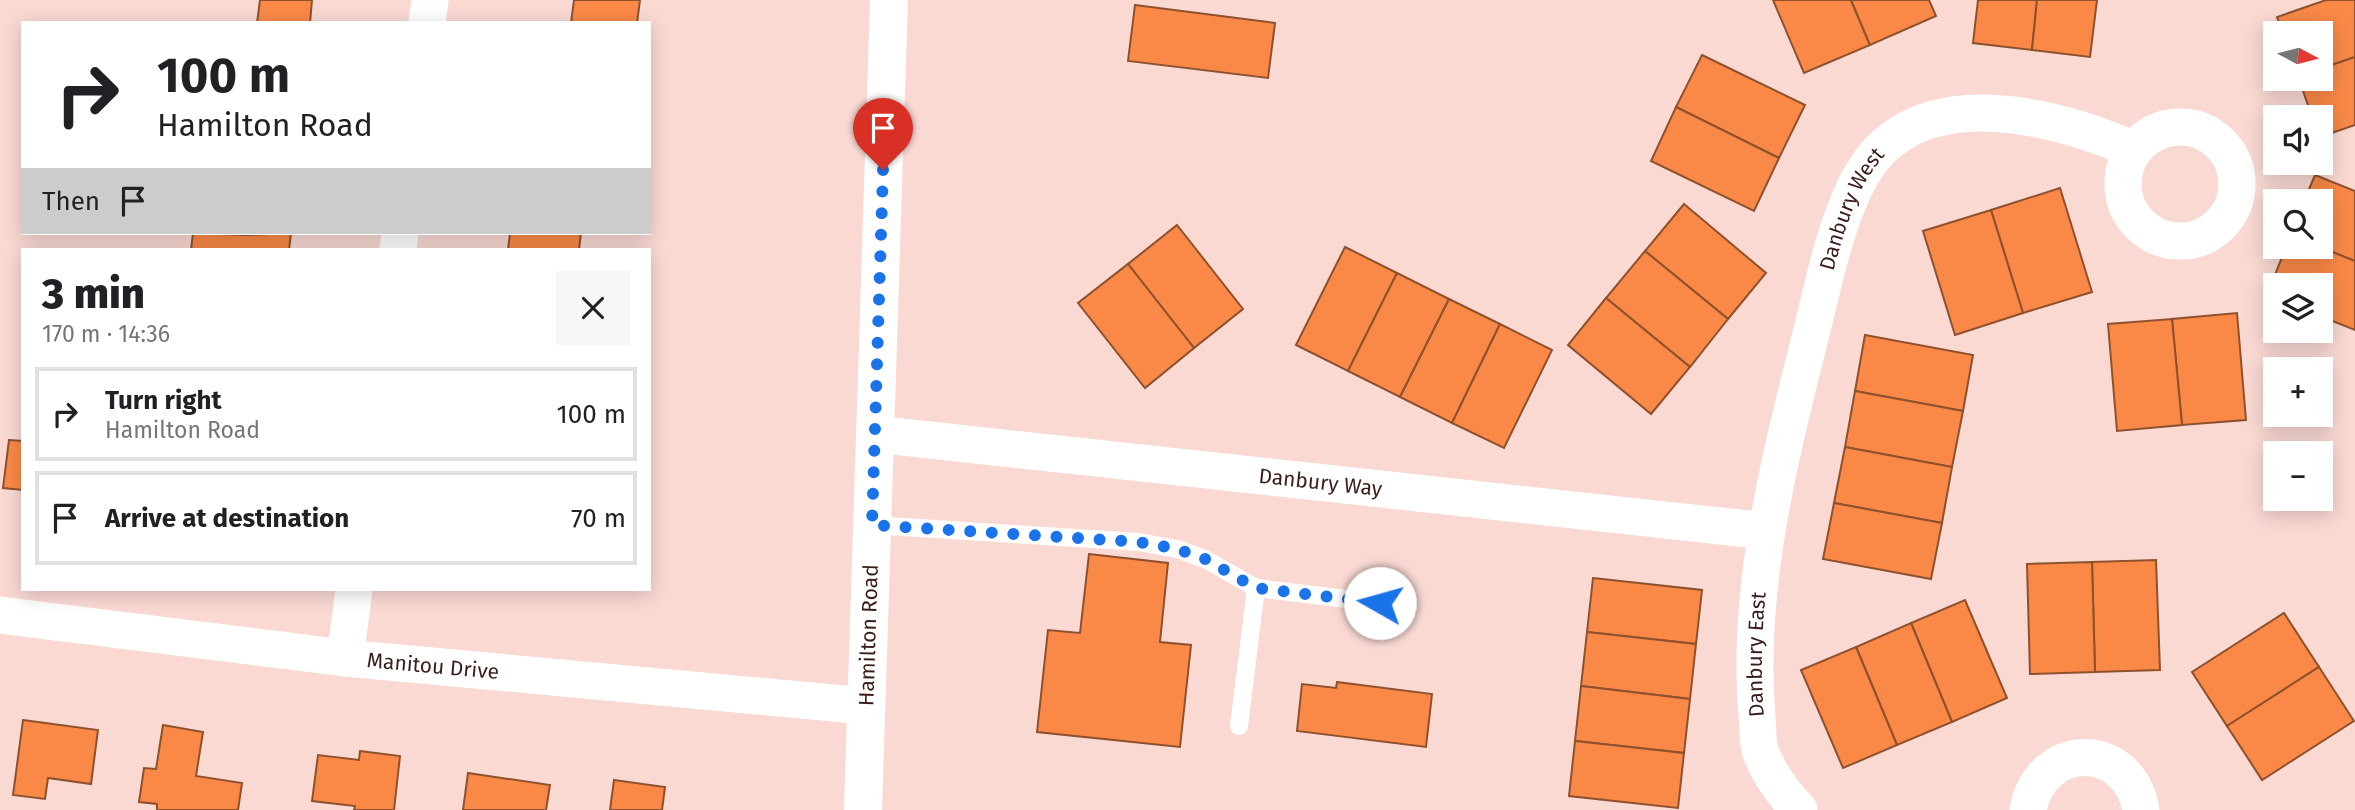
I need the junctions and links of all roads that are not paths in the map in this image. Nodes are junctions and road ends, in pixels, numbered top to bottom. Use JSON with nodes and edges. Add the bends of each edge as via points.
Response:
{"nodes":[{"id":1,"x":430,"y":0,"type":"edge"},
{"id":2,"x":889,"y":0,"type":"edge"},
{"id":3,"x":427,"y":21,"type":"edge"},
{"id":4,"x":2134,"y":150,"type":"dead end"},
{"id":5,"x":875,"y":434,"type":"junction"},
{"id":6,"x":872,"y":525,"type":"junction"},
{"id":7,"x":1767,"y":531,"type":"junction"},
{"id":8,"x":1256,"y":588,"type":"junction"},
{"id":9,"x":354,"y":591,"type":"edge"},
{"id":10,"x":1380,"y":603,"type":"dead end"},
{"id":11,"x":0,"y":615,"type":"edge"},
{"id":12,"x":345,"y":658,"type":"junction"},
{"id":13,"x":866,"y":706,"type":"junction"},
{"id":14,"x":1239,"y":726,"type":"dead end"},
{"id":15,"x":863,"y":810,"type":"edge"},
{"id":16,"x":1799,"y":810,"type":"edge"},
{"id":17,"x":2028,"y":810,"type":"edge"},
{"id":18,"x":2141,"y":810,"type":"edge"}],
"edges":[{"from":1,"to":3,"type":"street"},
{"from":2,"to":5,"type":"street","name":"Hamilton Road"},
{"from":4,"to":7,"type":"street","name":"Danbury West","via":[[2076,127],[1996,114],[1940,118],[1890,141],[1856,184],[1840,227]]},
{"from":5,"to":6,"type":"street","name":"Hamilton Road"},
{"from":5,"to":7,"type":"street","name":"Danbury Way"},
{"from":6,"to":8,"type":"lane","via":[[1139,542],[1205,559]]},
{"from":6,"to":13,"type":"street","name":"Hamilton Road"},
{"from":7,"to":16,"type":"street","name":"Danbury East","via":[[1755,654],[1760,752]]},
{"from":8,"to":10,"type":"lane"},
{"from":8,"to":14,"type":"lane"},
{"from":9,"to":12,"type":"street"},
{"from":11,"to":12,"type":"street","name":"Manitou Drive"},
{"from":12,"to":13,"type":"street","name":"Manitou Drive"},
{"from":13,"to":15,"type":"street","name":"Hamilton Road"},
{"from":17,"to":18,"type":"street","via":[[2037,782],[2048,771],[2076,758],[2091,758],[2113,765],[2131,780]]}]}
